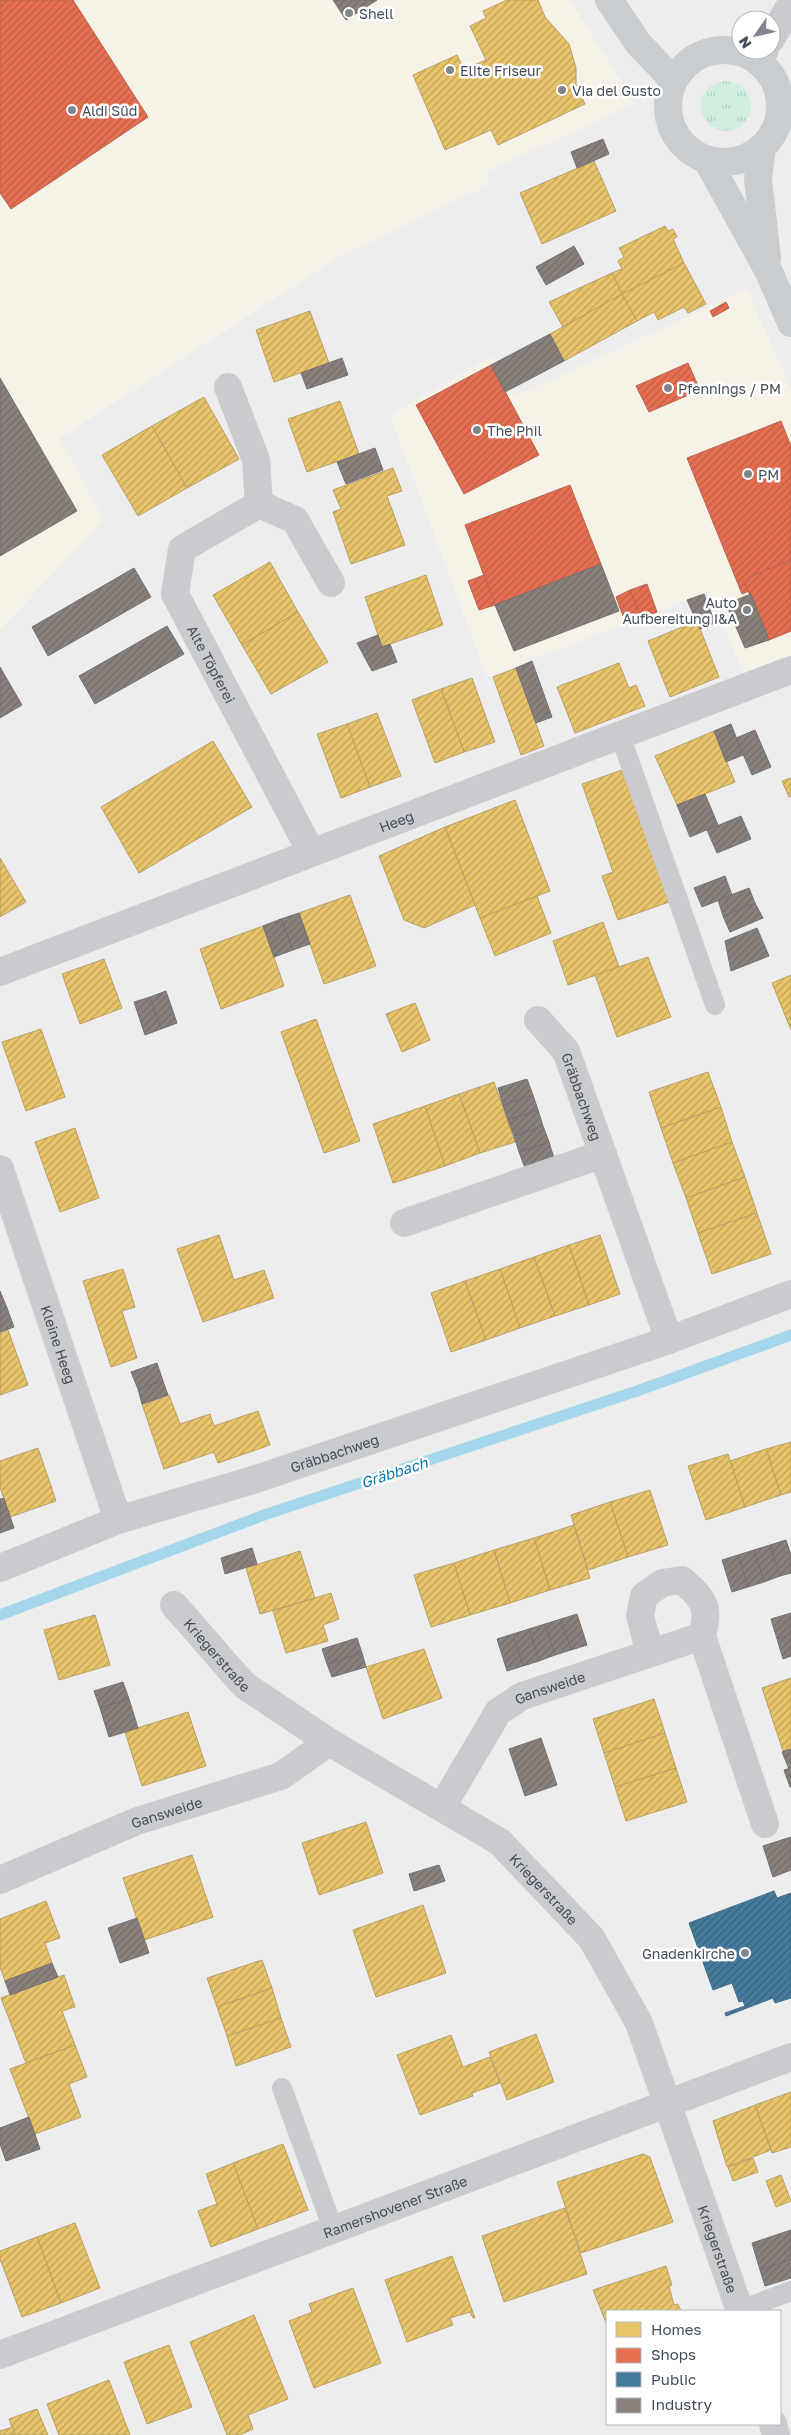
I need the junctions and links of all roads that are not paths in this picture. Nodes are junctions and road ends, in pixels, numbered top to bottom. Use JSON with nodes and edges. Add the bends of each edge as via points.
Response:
{"nodes":[{"id":1,"x":609,"y":0,"type":"edge"},
{"id":2,"x":791,"y":4,"type":"edge"},
{"id":3,"x":781,"y":22,"type":"edge"},
{"id":4,"x":731,"y":50,"type":"edge"},
{"id":5,"x":768,"y":60,"type":"edge"},
{"id":6,"x":673,"y":80,"type":"junction"},
{"id":7,"x":762,"y":147,"type":"junction"},
{"id":8,"x":707,"y":160,"type":"junction"},
{"id":9,"x":769,"y":272,"type":"junction"},
{"id":10,"x":791,"y":323,"type":"edge"},
{"id":11,"x":228,"y":387,"type":"dead end"},
{"id":12,"x":259,"y":504,"type":"junction"},
{"id":13,"x":331,"y":583,"type":"dead end"},
{"id":14,"x":791,"y":670,"type":"edge"},
{"id":15,"x":620,"y":735,"type":"junction"},
{"id":16,"x":311,"y":852,"type":"junction"},
{"id":17,"x":0,"y":972,"type":"edge"},
{"id":18,"x":715,"y":1005,"type":"dead end"},
{"id":19,"x":538,"y":1020,"type":"dead end"},
{"id":20,"x":603,"y":1154,"type":"junction"},
{"id":21,"x":0,"y":1169,"type":"edge"},
{"id":22,"x":404,"y":1223,"type":"dead end"},
{"id":23,"x":791,"y":1294,"type":"edge"},
{"id":24,"x":669,"y":1340,"type":"junction"},
{"id":25,"x":118,"y":1520,"type":"junction"},
{"id":26,"x":0,"y":1568,"type":"edge"},
{"id":27,"x":174,"y":1605,"type":"dead end"},
{"id":28,"x":702,"y":1636,"type":"junction"},
{"id":29,"x":650,"y":1653,"type":"junction"},
{"id":30,"x":329,"y":1742,"type":"junction"},
{"id":31,"x":442,"y":1807,"type":"junction"},
{"id":32,"x":764,"y":1824,"type":"dead end"},
{"id":33,"x":0,"y":1880,"type":"edge"},
{"id":34,"x":791,"y":2057,"type":"edge"},
{"id":35,"x":282,"y":2088,"type":"dead end"},
{"id":36,"x":668,"y":2102,"type":"junction"},
{"id":37,"x":333,"y":2229,"type":"junction"},
{"id":38,"x":791,"y":2291,"type":"edge"},
{"id":39,"x":740,"y":2310,"type":"edge"},
{"id":40,"x":743,"y":2310,"type":"edge"},
{"id":41,"x":0,"y":2356,"type":"edge"}],
"edges":[{"from":1,"to":6,"type":"main road","via":[[638,42]]},
{"from":2,"to":3,"type":"street"},
{"from":4,"to":6,"type":"main road","via":[[702,53],[685,64]]},
{"from":5,"to":7,"type":"main road","via":[[780,113],[774,131]]},
{"from":6,"to":8,"type":"main road","via":[[668,98],[668,118],[676,136],[690,151]]},
{"from":7,"to":8,"type":"main road","via":[[736,161]]},
{"from":7,"to":9,"type":"main road","via":[[758,179]]},
{"from":8,"to":9,"type":"main road"},
{"from":9,"to":10,"type":"main road"},
{"from":11,"to":12,"type":"street","via":[[256,460]]},
{"from":12,"to":13,"type":"street","via":[[295,520]]},
{"from":12,"to":16,"type":"street","name":"Alte Töpferei","via":[[182,549],[175,594]]},
{"from":14,"to":15,"type":"street","name":"Heeg"},
{"from":15,"to":16,"type":"street","name":"Heeg"},
{"from":15,"to":18,"type":"lane"},
{"from":16,"to":17,"type":"street","name":"Heeg"},
{"from":19,"to":20,"type":"street","name":"Gräbbachweg","via":[[566,1051]]},
{"from":20,"to":22,"type":"street","name":"Gräbbachweg"},
{"from":20,"to":24,"type":"street","name":"Gräbbachweg"},
{"from":21,"to":25,"type":"street","name":"Kleine Heeg"},
{"from":23,"to":24,"type":"street","name":"Gräbbachweg"},
{"from":24,"to":25,"type":"street","name":"Gräbbachweg","via":[[253,1480]]},
{"from":25,"to":26,"type":"street","name":"Gräbbachweg"},
{"from":27,"to":30,"type":"street","name":"Kriegerstraße","via":[[244,1685]]},
{"from":28,"to":29,"type":"street","name":"Gansweide"},
{"from":28,"to":29,"type":"street","via":[[707,1616],[700,1596],[682,1580],[662,1583],[644,1596],[640,1616]]},
{"from":28,"to":32,"type":"street"},
{"from":29,"to":31,"type":"street","name":"Gansweide","via":[[522,1696],[508,1704],[488,1726]]},
{"from":30,"to":31,"type":"street","name":"Kriegerstraße"},
{"from":30,"to":33,"type":"street","name":"Gansweide","via":[[281,1776],[137,1821]]},
{"from":31,"to":36,"type":"street","name":"Kriegerstraße","via":[[500,1842],[592,1939],[638,2023]]},
{"from":34,"to":36,"type":"street","name":"Ramershovener Straße"},
{"from":35,"to":37,"type":"lane"},
{"from":36,"to":37,"type":"street","name":"Ramershovener Straße"},
{"from":36,"to":39,"type":"street","name":"Kriegerstraße"},
{"from":37,"to":41,"type":"street","name":"Ramershovener Straße"},
{"from":38,"to":40,"type":"lane"}]}
